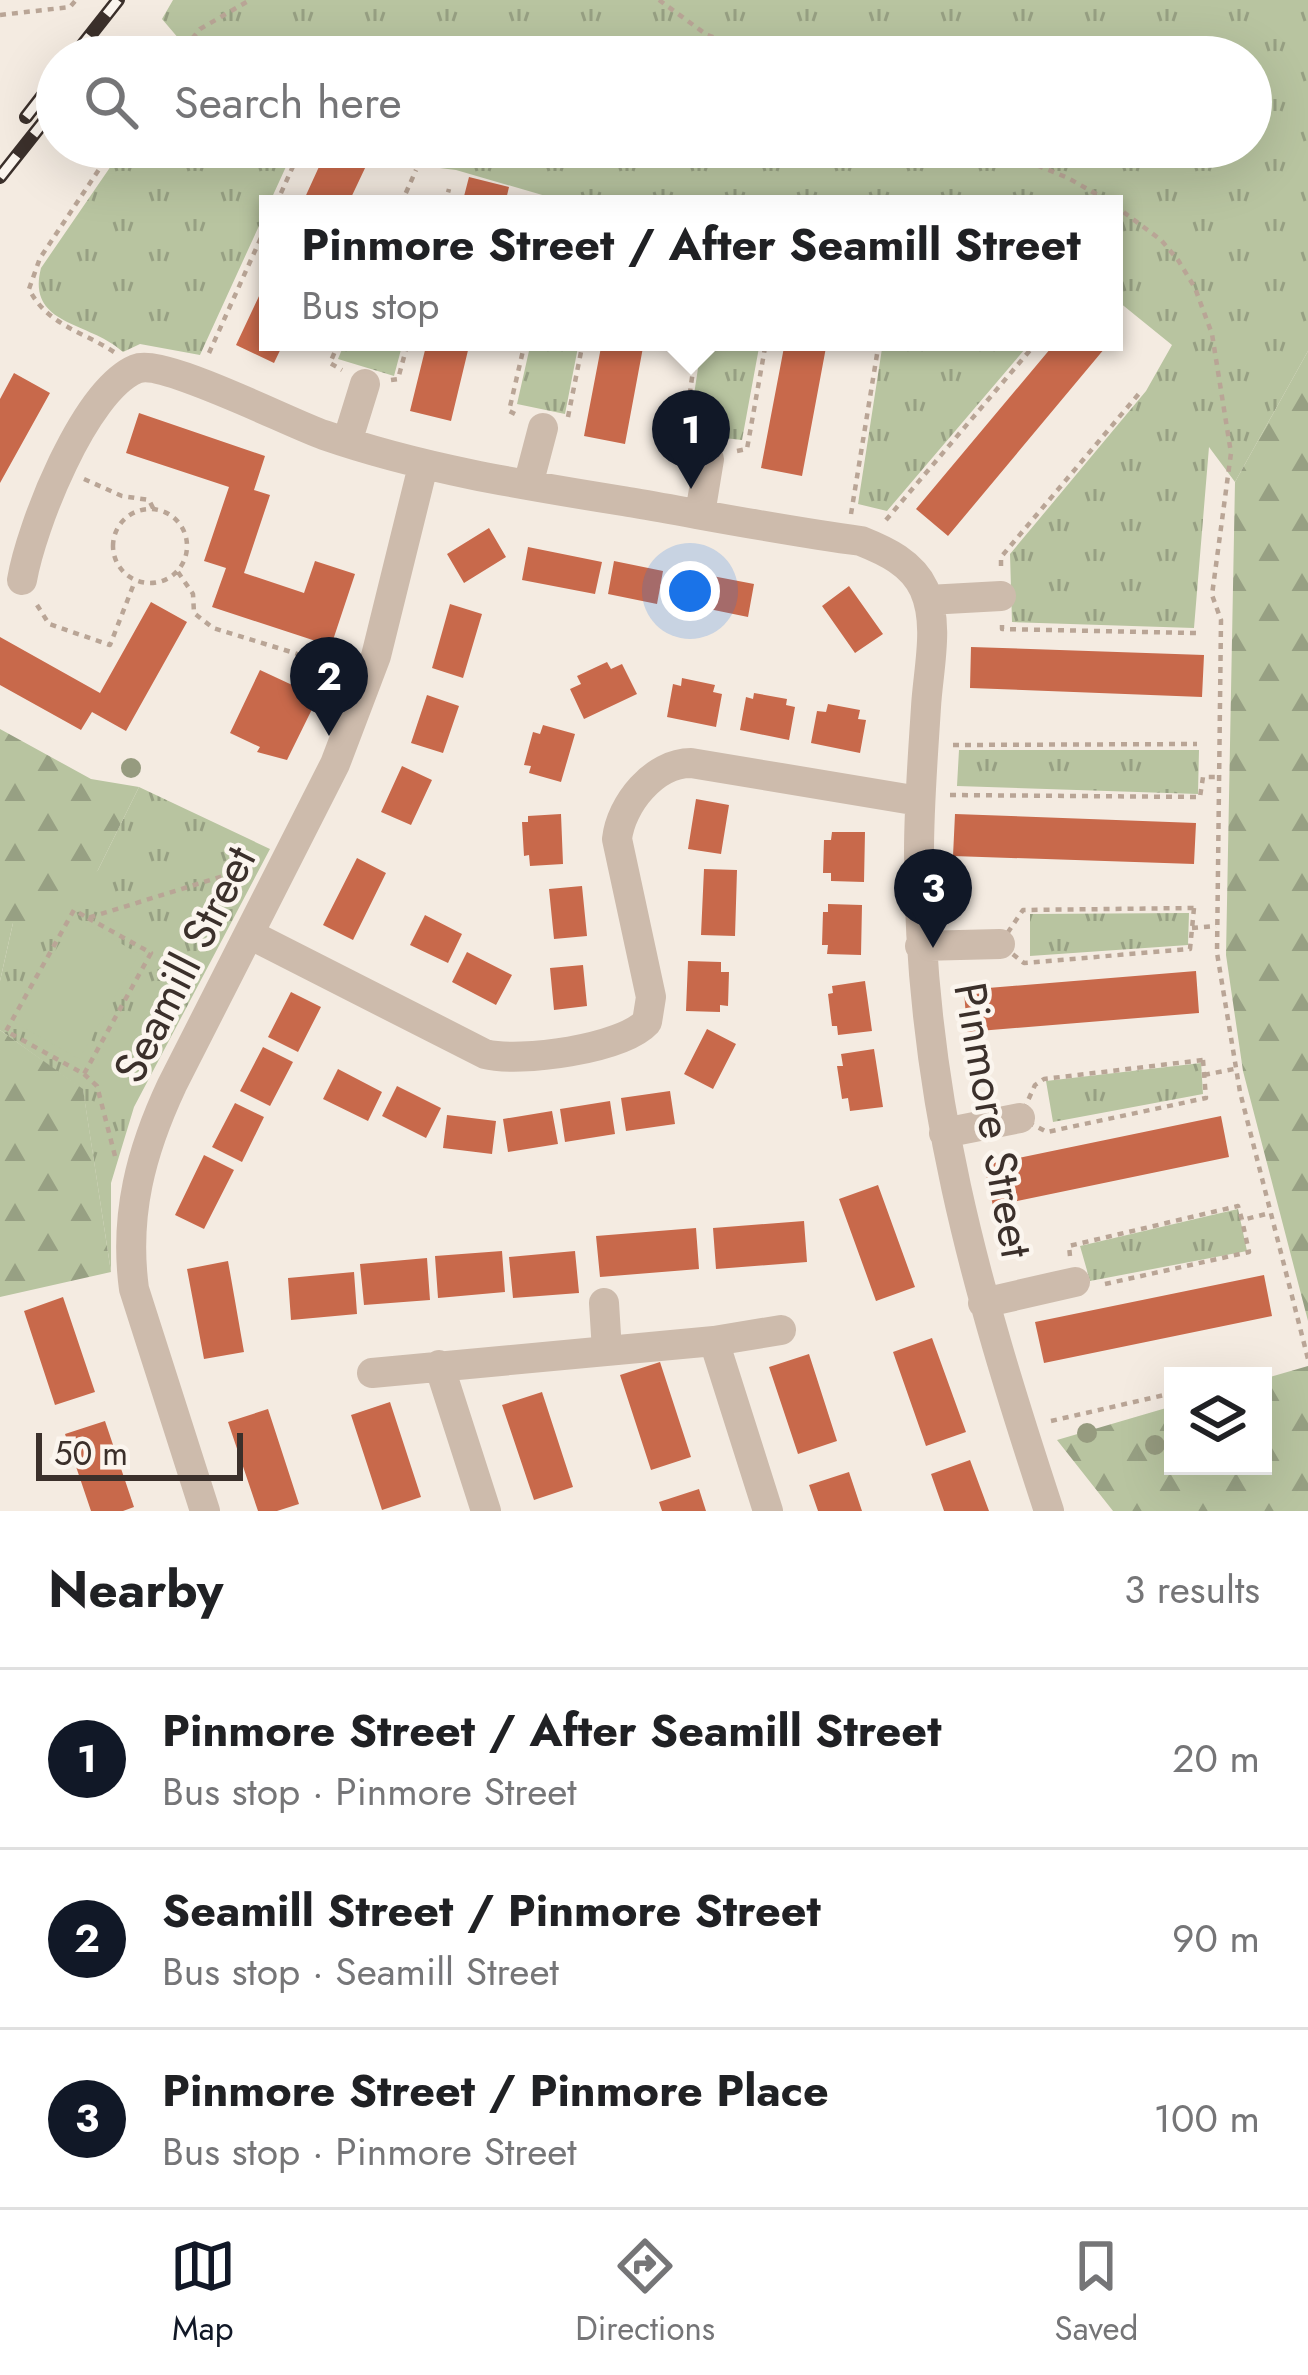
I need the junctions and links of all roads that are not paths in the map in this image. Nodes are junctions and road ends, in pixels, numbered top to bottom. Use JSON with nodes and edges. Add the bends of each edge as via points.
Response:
{"nodes":[{"id":1,"x":365,"y":384,"type":"dead end"},
{"id":2,"x":543,"y":428,"type":"road end"},
{"id":3,"x":347,"y":442,"type":"junction"},
{"id":4,"x":709,"y":459,"type":"road end"},
{"id":5,"x":423,"y":466,"type":"junction"},
{"id":6,"x":528,"y":485,"type":"junction"},
{"id":7,"x":700,"y":514,"type":"junction"},
{"id":8,"x":22,"y":580,"type":"road end"},
{"id":9,"x":1001,"y":596,"type":"road end"},
{"id":10,"x":928,"y":600,"type":"junction"},
{"id":11,"x":920,"y":798,"type":"junction"},
{"id":12,"x":251,"y":934,"type":"junction"},
{"id":13,"x":1000,"y":944,"type":"road end"},
{"id":14,"x":920,"y":946,"type":"junction"},
{"id":15,"x":1020,"y":1118,"type":"road end"},
{"id":16,"x":944,"y":1133,"type":"junction"},
{"id":17,"x":1075,"y":1282,"type":"road end"},
{"id":18,"x":604,"y":1303,"type":"dead end"},
{"id":19,"x":983,"y":1303,"type":"junction"},
{"id":20,"x":781,"y":1330,"type":"dead end"},
{"id":21,"x":714,"y":1341,"type":"junction"},
{"id":22,"x":607,"y":1351,"type":"junction"},
{"id":23,"x":440,"y":1365,"type":"junction"},
{"id":24,"x":372,"y":1373,"type":"dead end"},
{"id":25,"x":205,"y":1511,"type":"edge"},
{"id":26,"x":486,"y":1511,"type":"edge"},
{"id":27,"x":768,"y":1511,"type":"edge"},
{"id":28,"x":1049,"y":1511,"type":"edge"}],
"edges":[{"from":1,"to":3,"type":"street"},
{"from":2,"to":6,"type":"street"},
{"from":3,"to":5,"type":"street"},
{"from":3,"to":8,"type":"street","via":[[158,368],[134,370],[107,392],[61,469],[28,543]]},
{"from":4,"to":7,"type":"street"},
{"from":5,"to":6,"type":"street"},
{"from":5,"to":12,"type":"street","name":"Seamill Street","via":[[369,676]]},
{"from":6,"to":7,"type":"street"},
{"from":7,"to":10,"type":"street","via":[[861,541],[902,561]]},
{"from":9,"to":10,"type":"street"},
{"from":10,"to":11,"type":"street","name":"Pinmore Street"},
{"from":11,"to":12,"type":"street","via":[[691,763],[665,769],[619,825],[651,997],[647,1022],[622,1040],[521,1057],[485,1054]]},
{"from":11,"to":14,"type":"street","name":"Pinmore Street"},
{"from":12,"to":25,"type":"street","name":"Seamill Street","via":[[147,1137],[131,1252],[134,1289]]},
{"from":13,"to":14,"type":"street"},
{"from":14,"to":16,"type":"street","name":"Pinmore Street"},
{"from":15,"to":16,"type":"street"},
{"from":16,"to":19,"type":"street","name":"Pinmore Street"},
{"from":17,"to":19,"type":"street"},
{"from":18,"to":22,"type":"street"},
{"from":19,"to":28,"type":"street","name":"Pinmore Street"},
{"from":20,"to":21,"type":"street"},
{"from":21,"to":22,"type":"street"},
{"from":21,"to":27,"type":"street"},
{"from":22,"to":23,"type":"street"},
{"from":23,"to":24,"type":"street"},
{"from":23,"to":26,"type":"street"}]}
